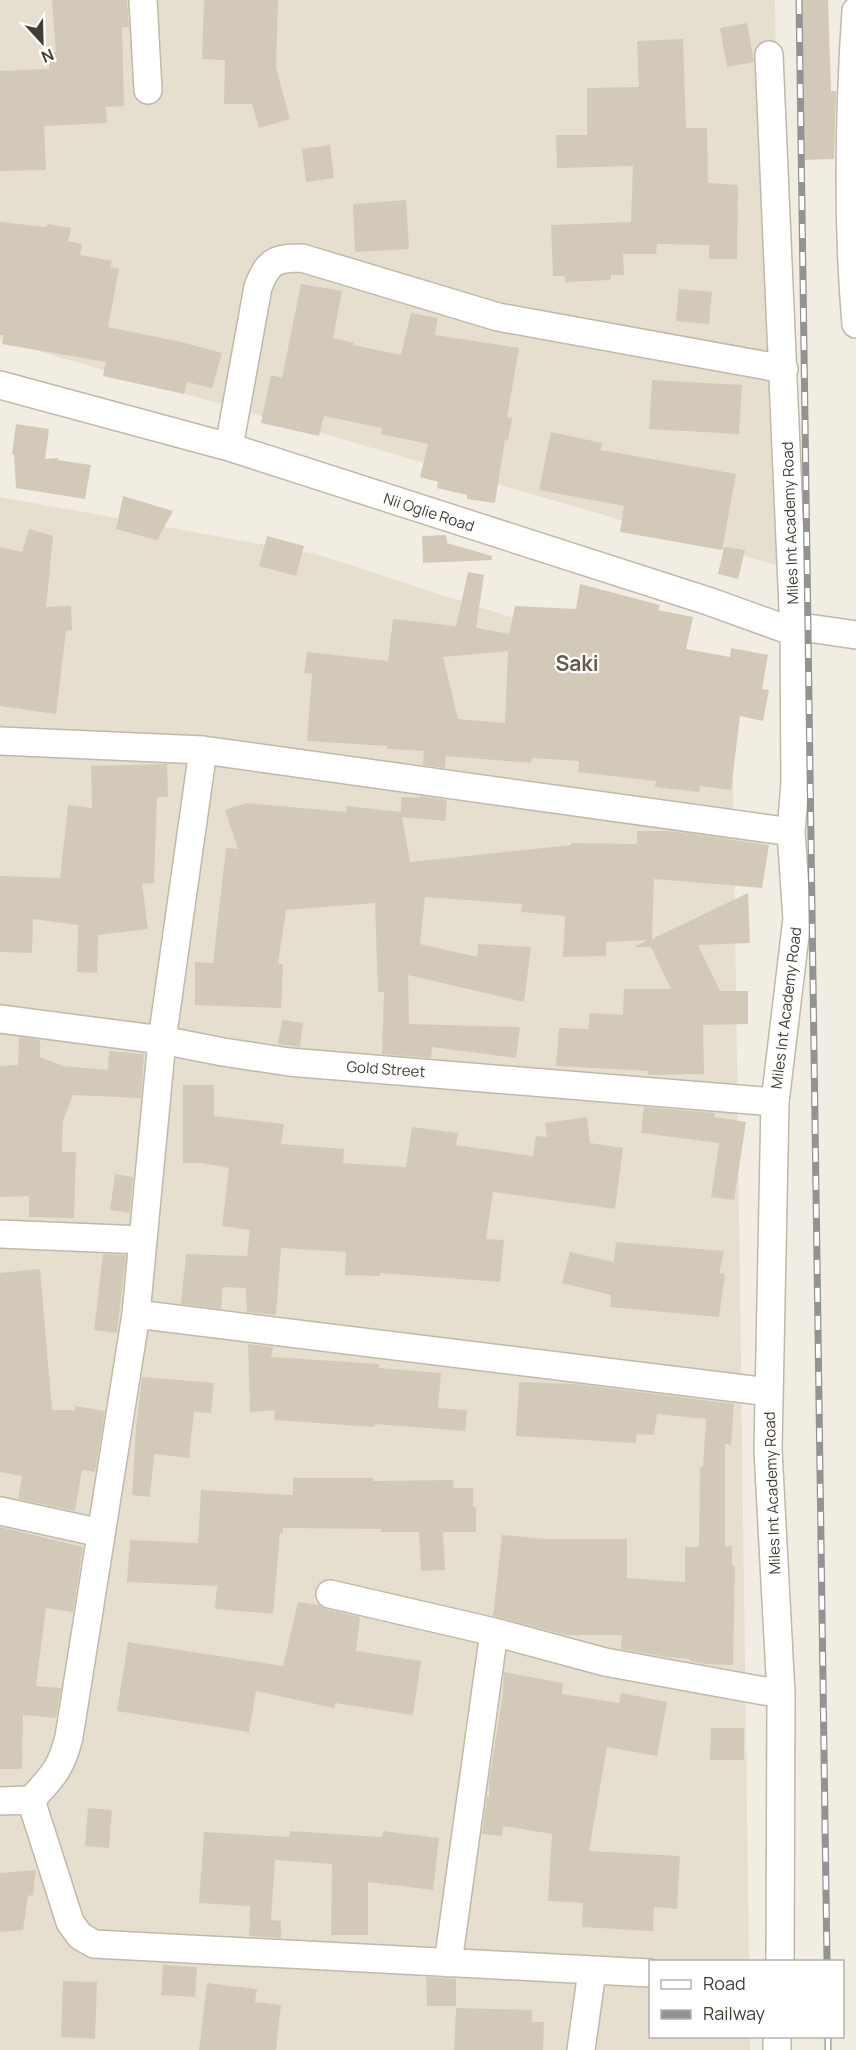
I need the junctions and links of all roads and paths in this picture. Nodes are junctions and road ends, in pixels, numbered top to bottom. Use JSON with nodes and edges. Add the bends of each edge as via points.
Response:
{"nodes":[{"id":1,"x":144,"y":0,"type":"edge"},
{"id":2,"x":856,"y":11,"type":"edge"},
{"id":3,"x":769,"y":55,"type":"dead end"},
{"id":4,"x":148,"y":90,"type":"dead end"},
{"id":5,"x":856,"y":324,"type":"edge"},
{"id":6,"x":784,"y":369,"type":"junction"},
{"id":7,"x":0,"y":385,"type":"edge"},
{"id":8,"x":229,"y":447,"type":"junction"},
{"id":9,"x":794,"y":632,"type":"junction"},
{"id":10,"x":856,"y":635,"type":"edge"},
{"id":11,"x":0,"y":741,"type":"edge"},
{"id":12,"x":203,"y":750,"type":"junction"},
{"id":13,"x":791,"y":832,"type":"junction"},
{"id":14,"x":0,"y":1019,"type":"edge"},
{"id":15,"x":162,"y":1040,"type":"junction"},
{"id":16,"x":775,"y":1102,"type":"junction"},
{"id":17,"x":0,"y":1234,"type":"edge"},
{"id":18,"x":143,"y":1240,"type":"junction"},
{"id":19,"x":136,"y":1314,"type":"junction"},
{"id":20,"x":769,"y":1392,"type":"junction"},
{"id":21,"x":0,"y":1511,"type":"edge"},
{"id":22,"x":101,"y":1533,"type":"junction"},
{"id":23,"x":330,"y":1594,"type":"dead end"},
{"id":24,"x":494,"y":1632,"type":"junction"},
{"id":25,"x":781,"y":1694,"type":"junction"},
{"id":26,"x":32,"y":1800,"type":"junction"},
{"id":27,"x":0,"y":1801,"type":"edge"},
{"id":28,"x":780,"y":1960,"type":"edge"},
{"id":29,"x":448,"y":1963,"type":"junction"},
{"id":30,"x":592,"y":1971,"type":"junction"},
{"id":31,"x":649,"y":1973,"type":"edge"},
{"id":32,"x":581,"y":2050,"type":"edge"}],
"edges":[{"from":1,"to":4,"type":"street"},
{"from":2,"to":5,"type":"street","via":[[851,90],[852,280]]},
{"from":3,"to":6,"type":"street","name":"Miles Int Academy Road"},
{"from":6,"to":8,"type":"street","via":[[498,317],[302,258],[285,258],[271,262],[258,287]]},
{"from":6,"to":9,"type":"street","name":"Miles Int Academy Road"},
{"from":7,"to":8,"type":"street","name":"Nii Oglie Road"},
{"from":8,"to":9,"type":"street","name":"Nii Oglie Road"},
{"from":9,"to":10,"type":"street","name":"Nii Oglie Road","via":[[808,628]]},
{"from":9,"to":13,"type":"street","name":"Miles Int Academy Road","via":[[795,782]]},
{"from":11,"to":12,"type":"street"},
{"from":12,"to":13,"type":"street"},
{"from":12,"to":15,"type":"street"},
{"from":13,"to":16,"type":"street","name":"Miles Int Academy Road","via":[[797,919]]},
{"from":14,"to":15,"type":"street","name":"Gold Street"},
{"from":15,"to":16,"type":"street","name":"Gold Street","via":[[289,1062]]},
{"from":15,"to":18,"type":"street"},
{"from":16,"to":20,"type":"street","name":"Miles Int Academy Road"},
{"from":17,"to":18,"type":"street"},
{"from":18,"to":19,"type":"street"},
{"from":19,"to":20,"type":"street"},
{"from":19,"to":22,"type":"street"},
{"from":20,"to":25,"type":"street","name":"Miles Int Academy Road","via":[[768,1450]]},
{"from":21,"to":22,"type":"street"},
{"from":22,"to":26,"type":"street","via":[[69,1737],[63,1759]]},
{"from":23,"to":24,"type":"street"},
{"from":24,"to":25,"type":"street","via":[[605,1662]]},
{"from":24,"to":29,"type":"street"},
{"from":25,"to":28,"type":"street","name":"Miles Int Academy Road"},
{"from":26,"to":27,"type":"street"},
{"from":26,"to":29,"type":"street","via":[[70,1922],[80,1936],[94,1944]]},
{"from":29,"to":30,"type":"street"},
{"from":30,"to":31,"type":"street"},
{"from":30,"to":32,"type":"street"}]}
